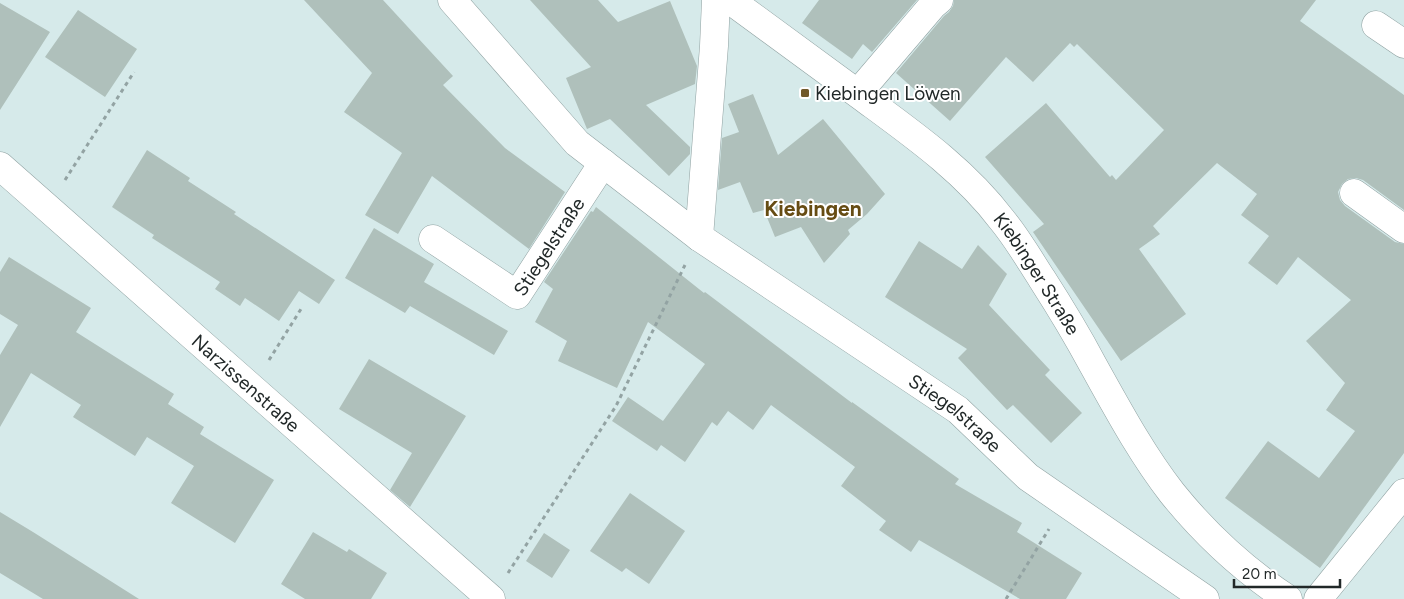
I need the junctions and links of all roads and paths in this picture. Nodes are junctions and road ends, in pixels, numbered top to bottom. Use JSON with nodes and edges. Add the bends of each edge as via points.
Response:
{"nodes":[{"id":1,"x":452,"y":0,"type":"edge"},
{"id":2,"x":716,"y":0,"type":"edge"},
{"id":3,"x":730,"y":0,"type":"edge"},
{"id":4,"x":939,"y":0,"type":"edge"},
{"id":5,"x":1376,"y":25,"type":"dead end"},
{"id":6,"x":1404,"y":44,"type":"edge"},
{"id":7,"x":134,"y":72,"type":"dead end"},
{"id":8,"x":858,"y":93,"type":"junction"},
{"id":9,"x":603,"y":163,"type":"junction"},
{"id":10,"x":0,"y":166,"type":"edge"},
{"id":11,"x":1354,"y":193,"type":"dead end"},
{"id":12,"x":48,"y":208,"type":"junction"},
{"id":13,"x":1404,"y":229,"type":"edge"},
{"id":14,"x":699,"y":237,"type":"junction"},
{"id":15,"x":432,"y":239,"type":"dead end"},
{"id":16,"x":301,"y":309,"type":"dead end"},
{"id":17,"x":252,"y":388,"type":"junction"},
{"id":18,"x":1404,"y":493,"type":"edge"},
{"id":19,"x":1065,"y":503,"type":"junction"},
{"id":20,"x":508,"y":574,"type":"dead end"},
{"id":21,"x":491,"y":599,"type":"edge"},
{"id":22,"x":1006,"y":599,"type":"edge"},
{"id":23,"x":1205,"y":599,"type":"edge"},
{"id":24,"x":1288,"y":599,"type":"edge"},
{"id":25,"x":1318,"y":599,"type":"edge"}],
"edges":[{"from":1,"to":9,"type":"street","name":"Stiegelstraße","via":[[577,142]]},
{"from":2,"to":14,"type":"street"},
{"from":3,"to":8,"type":"street","name":"Kiebinger Straße"},
{"from":4,"to":8,"type":"street"},
{"from":5,"to":6,"type":"street"},
{"from":7,"to":12,"type":"path"},
{"from":8,"to":24,"type":"street","name":"Kiebinger Straße","via":[[941,157],[975,188],[1002,220],[1054,298],[1140,447],[1172,493],[1231,556]]},
{"from":9,"to":14,"type":"street","name":"Stiegelstraße"},
{"from":9,"to":15,"type":"street","name":"Stiegelstraße","via":[[517,295]]},
{"from":10,"to":12,"type":"street","name":"Narzissenstraße"},
{"from":11,"to":13,"type":"street"},
{"from":12,"to":17,"type":"street","name":"Narzissenstraße"},
{"from":14,"to":19,"type":"street","name":"Stiegelstraße","via":[[958,410],[1028,477]]},
{"from":14,"to":20,"type":"path","via":[[616,406]]},
{"from":16,"to":17,"type":"path"},
{"from":17,"to":21,"type":"street","name":"Narzissenstraße"},
{"from":18,"to":25,"type":"street"},
{"from":19,"to":22,"type":"path"},
{"from":19,"to":23,"type":"street","name":"Stiegelstraße"}]}
